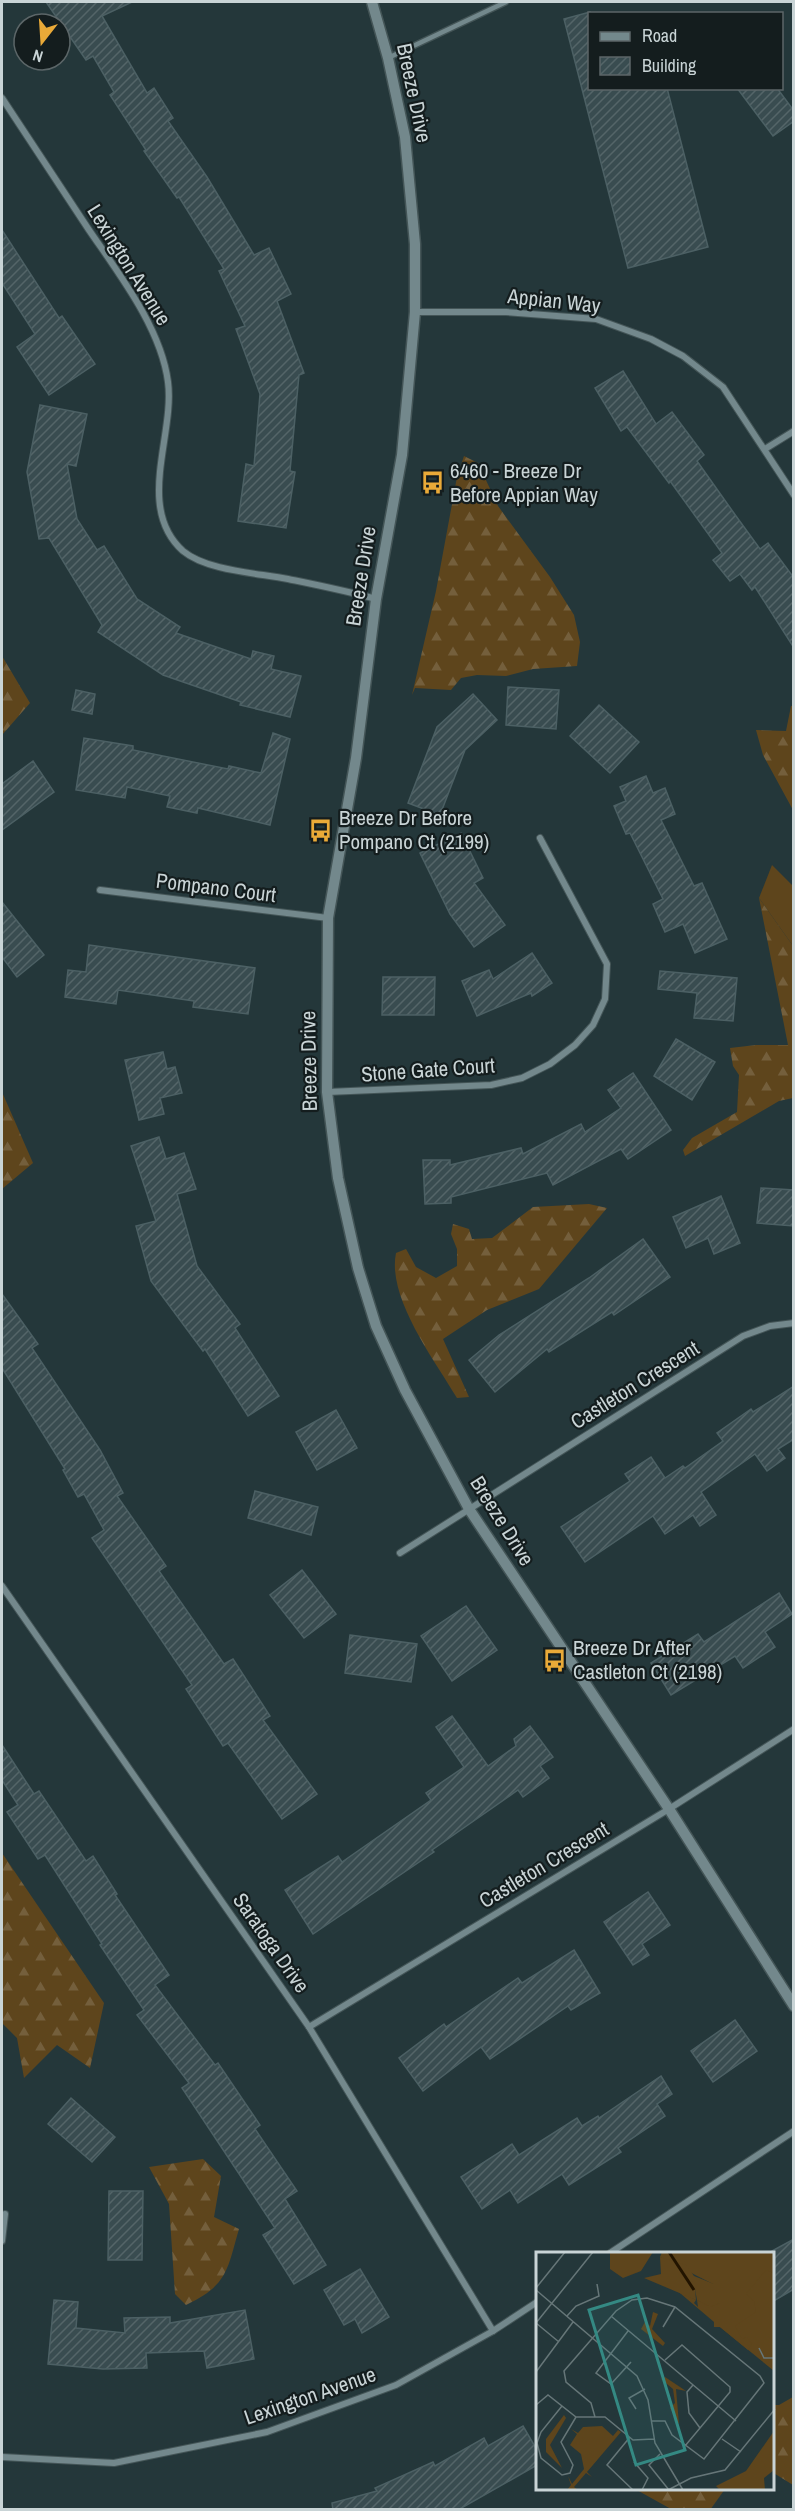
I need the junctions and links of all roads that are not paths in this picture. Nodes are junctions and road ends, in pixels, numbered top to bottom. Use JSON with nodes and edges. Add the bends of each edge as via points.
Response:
{"nodes":[{"id":1,"x":372,"y":2,"type":"edge"},
{"id":2,"x":506,"y":2,"type":"edge"},
{"id":3,"x":388,"y":58,"type":"junction"},
{"id":4,"x":2,"y":98,"type":"edge"},
{"id":5,"x":415,"y":312,"type":"junction"},
{"id":6,"x":794,"y":431,"type":"edge"},
{"id":7,"x":765,"y":449,"type":"junction"},
{"id":8,"x":794,"y":495,"type":"edge"},
{"id":9,"x":376,"y":599,"type":"junction"},
{"id":10,"x":540,"y":838,"type":"dead end"},
{"id":11,"x":100,"y":890,"type":"dead end"},
{"id":12,"x":328,"y":918,"type":"junction"},
{"id":13,"x":327,"y":1092,"type":"junction"},
{"id":14,"x":794,"y":1323,"type":"edge"},
{"id":15,"x":469,"y":1509,"type":"junction"},
{"id":16,"x":400,"y":1553,"type":"dead end"},
{"id":17,"x":2,"y":1586,"type":"edge"},
{"id":18,"x":794,"y":1729,"type":"edge"},
{"id":19,"x":669,"y":1809,"type":"junction"},
{"id":20,"x":794,"y":2006,"type":"edge"},
{"id":21,"x":309,"y":2027,"type":"junction"},
{"id":22,"x":794,"y":2131,"type":"edge"},
{"id":23,"x":6,"y":2214,"type":"dead end"},
{"id":24,"x":2,"y":2241,"type":"edge"},
{"id":25,"x":612,"y":2252,"type":"edge"},
{"id":26,"x":536,"y":2302,"type":"edge"},
{"id":27,"x":493,"y":2331,"type":"junction"},
{"id":28,"x":2,"y":2457,"type":"edge"}],
"edges":[{"from":1,"to":3,"type":"street","name":"Breeze Drive"},
{"from":2,"to":3,"type":"lane"},
{"from":3,"to":5,"type":"street","name":"Breeze Drive","via":[[405,137],[415,244]]},
{"from":4,"to":9,"type":"street","name":"Lexington Avenue","via":[[127,287],[158,342],[168,382],[166,438],[158,492],[167,530],[184,551],[213,565]]},
{"from":5,"to":7,"type":"street","name":"Appian Way","via":[[506,312],[596,320],[651,339],[683,356],[723,387]]},
{"from":5,"to":9,"type":"street","name":"Breeze Drive","via":[[402,455]]},
{"from":6,"to":7,"type":"street"},
{"from":7,"to":8,"type":"street","name":"Appian Way"},
{"from":9,"to":12,"type":"street","name":"Breeze Drive","via":[[356,758]]},
{"from":10,"to":13,"type":"street","name":"Stone Gate Court","via":[[607,964],[605,999],[593,1025],[550,1064],[522,1078],[491,1085]]},
{"from":11,"to":12,"type":"street","name":"Pompano Court"},
{"from":12,"to":13,"type":"street","name":"Breeze Drive"},
{"from":13,"to":15,"type":"street","name":"Breeze Drive","via":[[340,1189],[376,1326],[405,1390]]},
{"from":14,"to":15,"type":"street","name":"Castleton Crescent","via":[[770,1326],[743,1336]]},
{"from":15,"to":16,"type":"street","name":"Castleton Crescent"},
{"from":15,"to":19,"type":"street","name":"Breeze Drive"},
{"from":17,"to":21,"type":"street","name":"Saratoga Drive"},
{"from":18,"to":19,"type":"street","name":"Castleton Crescent"},
{"from":19,"to":20,"type":"street","name":"Breeze Drive"},
{"from":19,"to":21,"type":"street","name":"Castleton Crescent"},
{"from":21,"to":27,"type":"street","name":"Saratoga Drive"},
{"from":22,"to":25,"type":"street"},
{"from":23,"to":24,"type":"street"},
{"from":26,"to":27,"type":"street","name":"Lexington Avenue"},
{"from":27,"to":28,"type":"street","name":"Lexington Avenue","via":[[396,2385],[267,2432],[114,2463]]}]}
